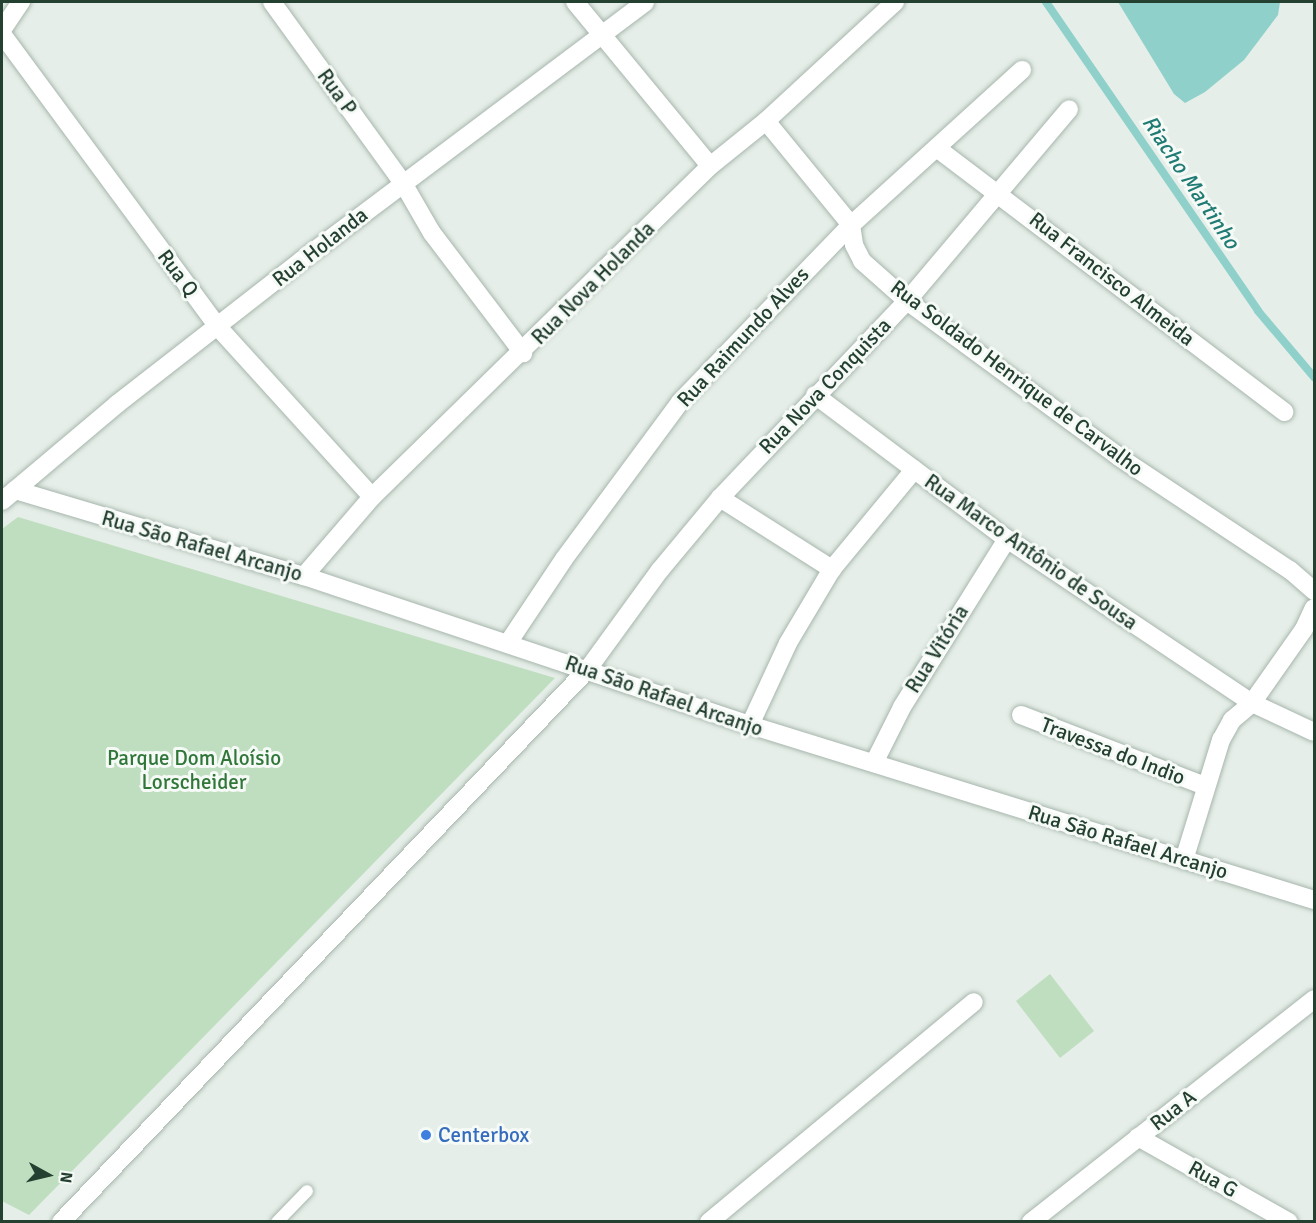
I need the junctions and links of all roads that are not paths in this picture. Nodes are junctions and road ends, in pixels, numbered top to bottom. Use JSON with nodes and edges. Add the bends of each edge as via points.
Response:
{"nodes":[{"id":1,"x":21,"y":2,"type":"edge"},
{"id":2,"x":272,"y":2,"type":"edge"},
{"id":3,"x":575,"y":2,"type":"edge"},
{"id":4,"x":645,"y":2,"type":"edge"},
{"id":5,"x":895,"y":2,"type":"edge"},
{"id":6,"x":2,"y":32,"type":"edge"},
{"id":7,"x":601,"y":36,"type":"junction"},
{"id":8,"x":1022,"y":70,"type":"dead end"},
{"id":9,"x":1069,"y":109,"type":"dead end"},
{"id":10,"x":766,"y":121,"type":"junction"},
{"id":11,"x":938,"y":149,"type":"junction"},
{"id":12,"x":710,"y":166,"type":"junction"},
{"id":13,"x":403,"y":183,"type":"junction"},
{"id":14,"x":998,"y":191,"type":"junction"},
{"id":15,"x":851,"y":225,"type":"junction"},
{"id":16,"x":907,"y":300,"type":"junction"},
{"id":17,"x":218,"y":327,"type":"junction"},
{"id":18,"x":523,"y":353,"type":"junction"},
{"id":19,"x":814,"y":394,"type":"junction"},
{"id":20,"x":1285,"y":412,"type":"dead end"},
{"id":21,"x":914,"y":470,"type":"junction"},
{"id":22,"x":8,"y":495,"type":"edge"},
{"id":23,"x":372,"y":497,"type":"junction"},
{"id":24,"x":720,"y":498,"type":"junction"},
{"id":25,"x":1007,"y":539,"type":"junction"},
{"id":26,"x":832,"y":570,"type":"junction"},
{"id":27,"x":304,"y":576,"type":"junction"},
{"id":28,"x":1314,"y":591,"type":"edge"},
{"id":29,"x":1314,"y":608,"type":"edge"},
{"id":30,"x":508,"y":643,"type":"junction"},
{"id":31,"x":588,"y":669,"type":"junction"},
{"id":32,"x":1252,"y":703,"type":"junction"},
{"id":33,"x":1021,"y":715,"type":"dead end"},
{"id":34,"x":750,"y":725,"type":"junction"},
{"id":35,"x":1314,"y":732,"type":"edge"},
{"id":36,"x":874,"y":763,"type":"junction"},
{"id":37,"x":1205,"y":786,"type":"junction"},
{"id":38,"x":1184,"y":860,"type":"junction"},
{"id":39,"x":1314,"y":900,"type":"edge"},
{"id":40,"x":1314,"y":999,"type":"edge"},
{"id":41,"x":974,"y":1002,"type":"dead end"},
{"id":42,"x":1138,"y":1137,"type":"junction"},
{"id":43,"x":307,"y":1191,"type":"dead end"},
{"id":44,"x":61,"y":1221,"type":"edge"},
{"id":45,"x":277,"y":1221,"type":"edge"},
{"id":46,"x":709,"y":1221,"type":"edge"},
{"id":47,"x":1031,"y":1221,"type":"edge"},
{"id":48,"x":1289,"y":1221,"type":"edge"}],
"edges":[{"from":1,"to":6,"type":"street"},
{"from":2,"to":13,"type":"street","name":"Rua P"},
{"from":3,"to":7,"type":"street"},
{"from":4,"to":7,"type":"street","name":"Rua Holanda"},
{"from":5,"to":10,"type":"street","name":"Rua Nova Holanda"},
{"from":6,"to":17,"type":"street","name":"Rua Q"},
{"from":7,"to":12,"type":"street"},
{"from":7,"to":13,"type":"street","name":"Rua Holanda"},
{"from":8,"to":11,"type":"street","name":"Rua Raimundo Alves"},
{"from":9,"to":14,"type":"street","name":"Rua Nova Conquista"},
{"from":10,"to":12,"type":"street","name":"Rua Nova Holanda"},
{"from":10,"to":15,"type":"street","name":"Rua Soldado Henrique de Carvalho"},
{"from":11,"to":14,"type":"street","name":"Rua Francisco Almeida"},
{"from":11,"to":15,"type":"street","name":"Rua Raimundo Alves"},
{"from":12,"to":18,"type":"street","name":"Rua Nova Holanda"},
{"from":13,"to":17,"type":"street","name":"Rua Holanda"},
{"from":13,"to":18,"type":"street","name":"Rua P","via":[[432,233]]},
{"from":14,"to":16,"type":"street","name":"Rua Nova Conquista"},
{"from":14,"to":20,"type":"street","name":"Rua Francisco Almeida"},
{"from":15,"to":16,"type":"street","name":"Rua Soldado Henrique de Carvalho","via":[[862,261]]},
{"from":15,"to":30,"type":"street","name":"Rua Raimundo Alves","via":[[680,402],[564,559]]},
{"from":16,"to":19,"type":"street","name":"Rua Nova Conquista"},
{"from":16,"to":28,"type":"street","name":"Rua Soldado Henrique de Carvalho","via":[[1119,457],[1290,570]]},
{"from":17,"to":22,"type":"street","name":"Rua Holanda"},
{"from":17,"to":23,"type":"street","name":"Rua Q"},
{"from":18,"to":23,"type":"street","name":"Rua Nova Holanda"},
{"from":19,"to":21,"type":"street","name":"Rua Marco Antônio de Sousa"},
{"from":19,"to":24,"type":"street","name":"Rua Nova Conquista"},
{"from":21,"to":25,"type":"street","name":"Rua Marco Antônio de Sousa"},
{"from":21,"to":26,"type":"street"},
{"from":22,"to":27,"type":"street","name":"Rua São Rafael Arcanjo"},
{"from":23,"to":27,"type":"street","name":"Rua Nova Holanda"},
{"from":24,"to":26,"type":"street"},
{"from":24,"to":31,"type":"street","name":"Rua Nova Conquista","via":[[660,570]]},
{"from":25,"to":32,"type":"street","name":"Rua Marco Antônio de Sousa"},
{"from":25,"to":36,"type":"street","name":"Rua Vitória","via":[[902,707]]},
{"from":26,"to":34,"type":"street","via":[[788,643]]},
{"from":27,"to":30,"type":"street","name":"Rua São Rafael Arcanjo"},
{"from":29,"to":32,"type":"street"},
{"from":30,"to":31,"type":"street","name":"Rua São Rafael Arcanjo"},
{"from":31,"to":34,"type":"street","name":"Rua São Rafael Arcanjo"},
{"from":31,"to":44,"type":"street","name":"Rua Nova Conquista"},
{"from":32,"to":35,"type":"street","name":"Rua Marco Antônio de Sousa"},
{"from":32,"to":37,"type":"street","via":[[1233,720]]},
{"from":33,"to":37,"type":"street","name":"Travessa do Indio"},
{"from":34,"to":36,"type":"street","name":"Rua São Rafael Arcanjo"},
{"from":36,"to":38,"type":"street","name":"Rua São Rafael Arcanjo"},
{"from":37,"to":38,"type":"street"},
{"from":38,"to":39,"type":"street","name":"Rua São Rafael Arcanjo"},
{"from":40,"to":42,"type":"street","name":"Rua A"},
{"from":41,"to":46,"type":"street"},
{"from":42,"to":47,"type":"street","name":"Rua A"},
{"from":42,"to":48,"type":"street","name":"Rua G"},
{"from":43,"to":45,"type":"lane"}]}
